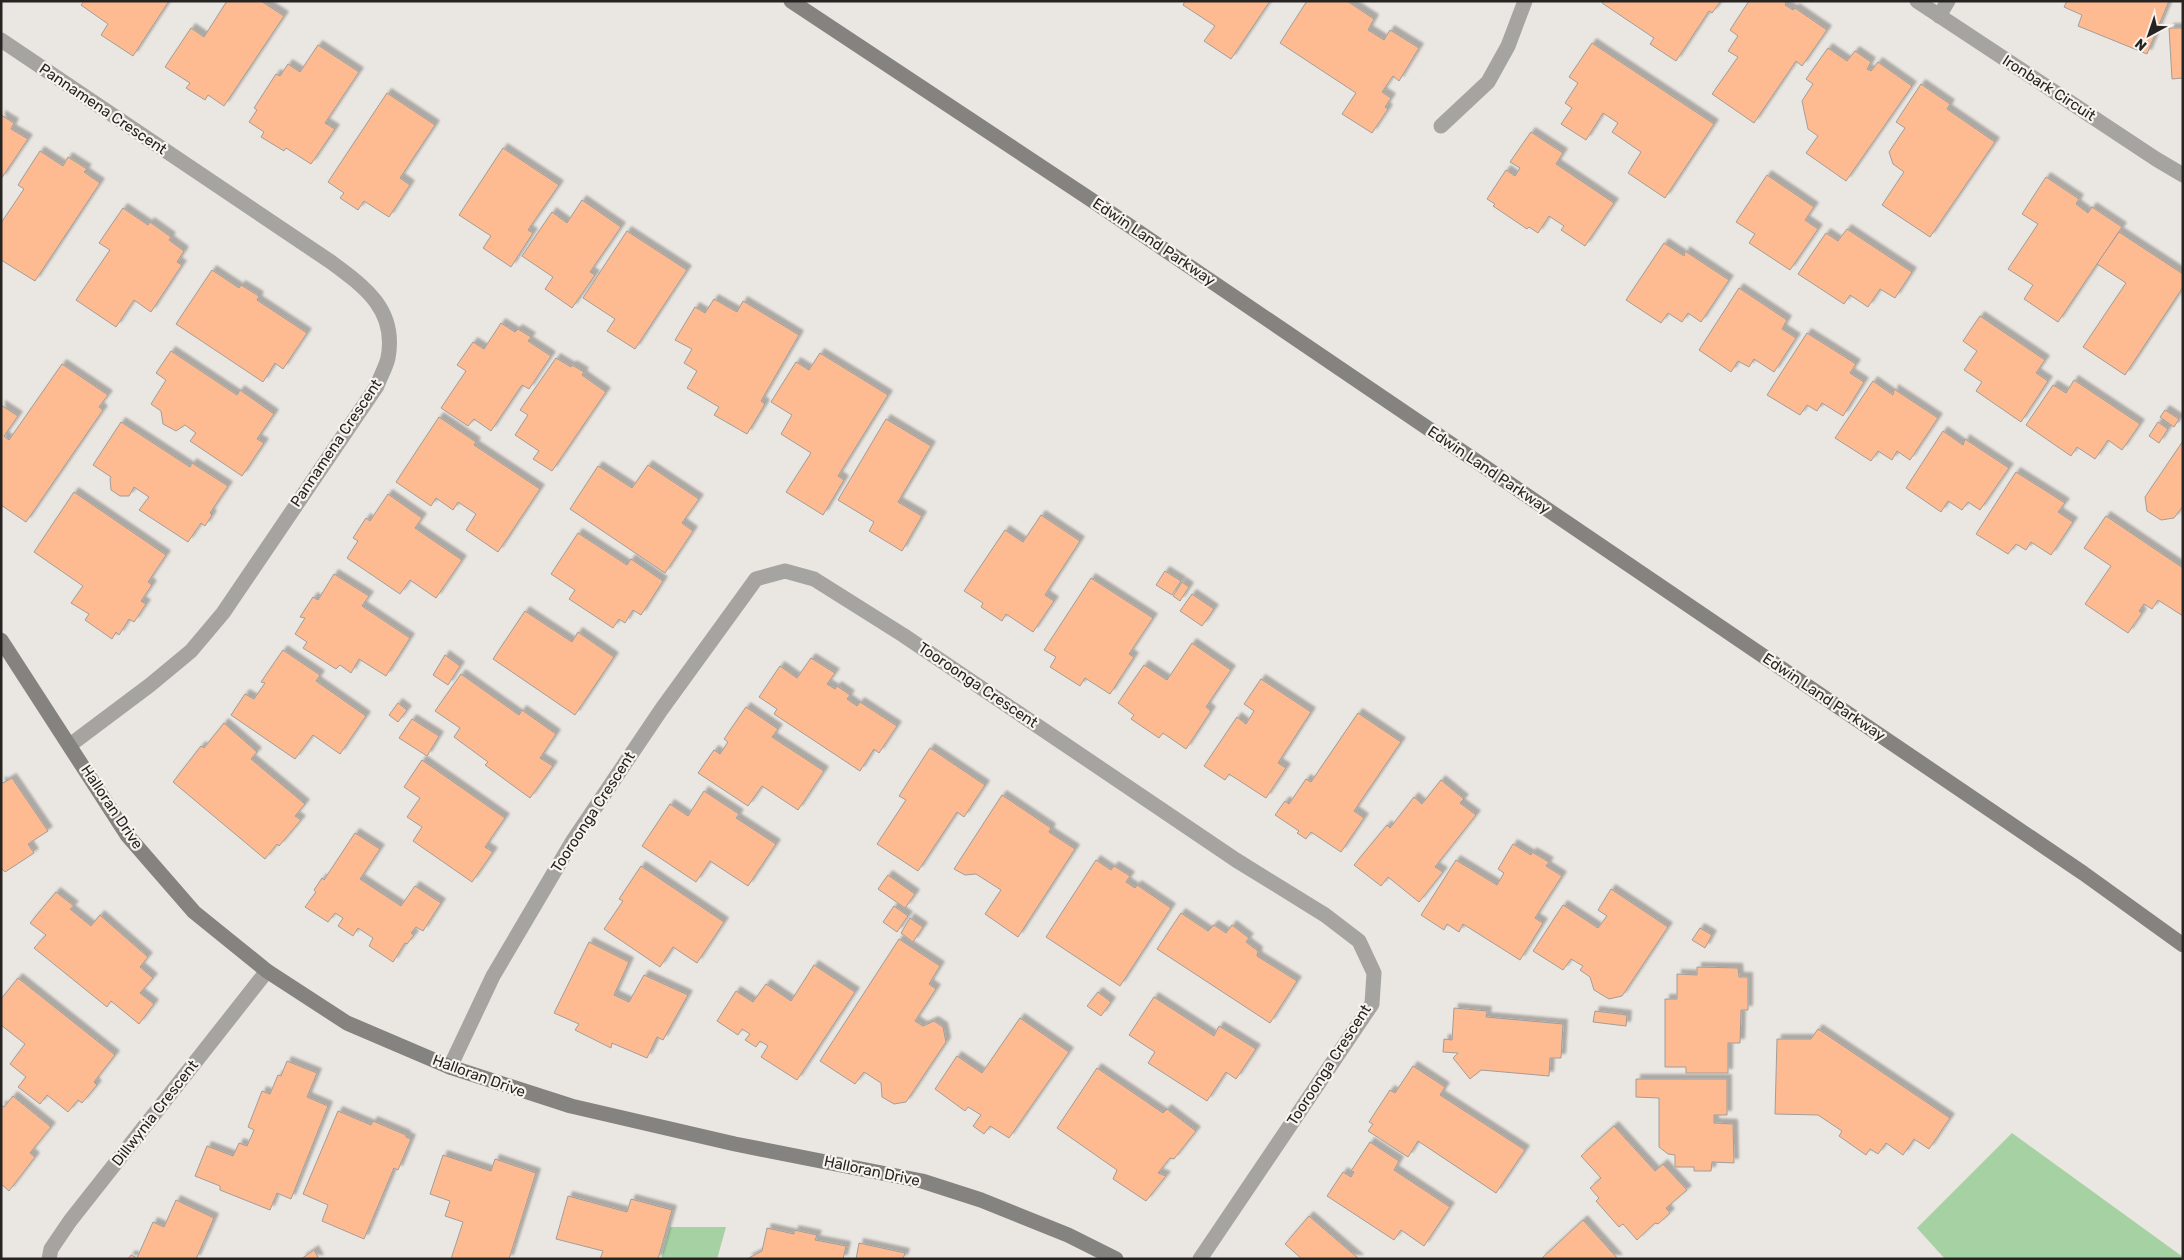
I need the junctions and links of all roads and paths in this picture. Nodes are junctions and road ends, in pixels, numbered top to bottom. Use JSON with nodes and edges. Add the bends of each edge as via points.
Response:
{"nodes":[{"id":1,"x":791,"y":1,"type":"edge"},
{"id":2,"x":1525,"y":1,"type":"edge"},
{"id":3,"x":1916,"y":1,"type":"edge"},
{"id":4,"x":1948,"y":1,"type":"edge"},
{"id":5,"x":1939,"y":16,"type":"junction"},
{"id":6,"x":1,"y":40,"type":"edge"},
{"id":7,"x":1441,"y":126,"type":"dead end"},
{"id":8,"x":2183,"y":175,"type":"edge"},
{"id":9,"x":1,"y":640,"type":"edge"},
{"id":10,"x":70,"y":745,"type":"junction"},
{"id":11,"x":2183,"y":946,"type":"edge"},
{"id":12,"x":267,"y":971,"type":"junction"},
{"id":13,"x":450,"y":1067,"type":"junction"},
{"id":14,"x":49,"y":1259,"type":"edge"},
{"id":15,"x":1116,"y":1259,"type":"edge"},
{"id":16,"x":1200,"y":1259,"type":"edge"}],
"edges":[{"from":1,"to":11,"type":"main road","name":"Edwin Land Parkway","via":[[1123,221],[2083,873]]},
{"from":2,"to":7,"type":"street","via":[[1508,46],[1488,82]]},
{"from":3,"to":5,"type":"street","name":"Ironbark Circuit"},
{"from":4,"to":5,"type":"street"},
{"from":5,"to":8,"type":"street","name":"Ironbark Circuit"},
{"from":6,"to":10,"type":"street","name":"Pannamena Crescent","via":[[324,256],[362,285],[381,308],[387,321],[389,341],[388,359],[377,386],[223,613],[191,651]]},
{"from":9,"to":10,"type":"main road","name":"Halloran Drive"},
{"from":10,"to":12,"type":"main road","name":"Halloran Drive","via":[[127,836],[194,912]]},
{"from":12,"to":13,"type":"main road","name":"Halloran Drive","via":[[346,1023]]},
{"from":12,"to":14,"type":"street","name":"Dillwynia Crescent","via":[[70,1221],[51,1249]]},
{"from":13,"to":15,"type":"main road","name":"Halloran Drive","via":[[571,1106],[735,1144],[922,1181],[1068,1235]]},
{"from":13,"to":16,"type":"street","name":"Tooroonga Crescent","via":[[493,976],[572,842],[666,703],[756,579],[786,571],[814,579],[903,635],[1236,860],[1325,915],[1359,941],[1374,973],[1372,1004]]}]}
